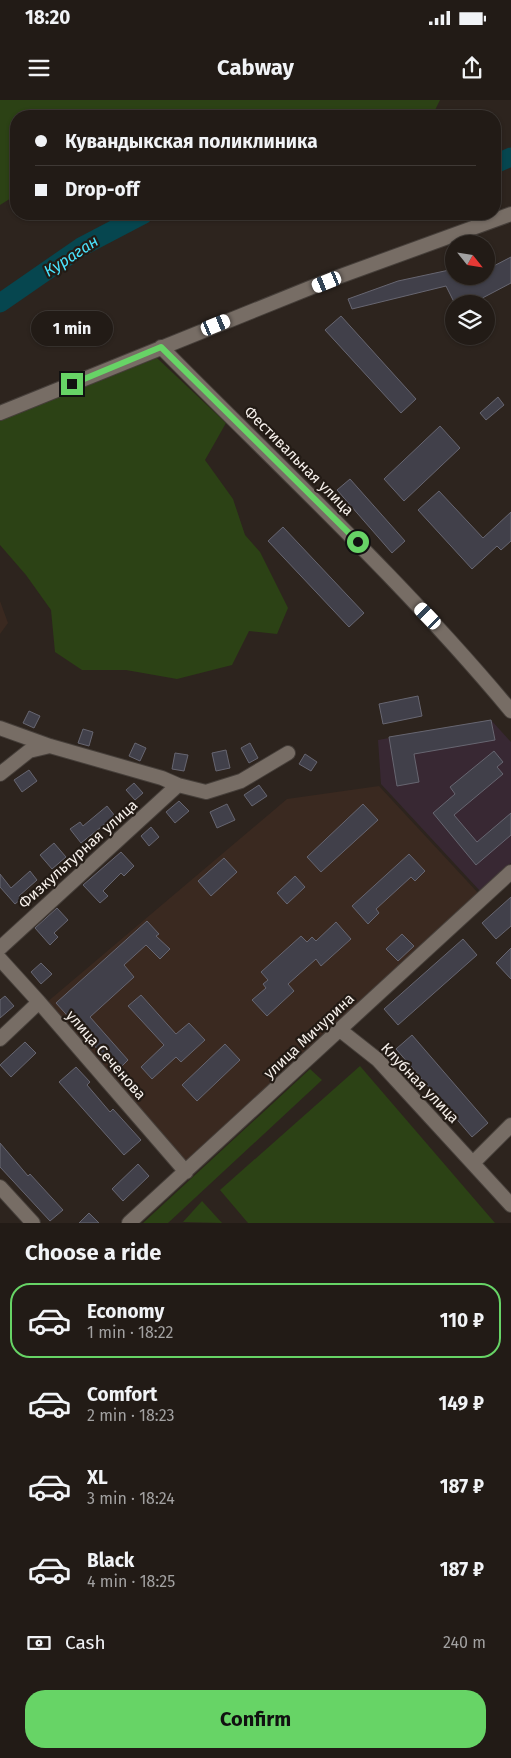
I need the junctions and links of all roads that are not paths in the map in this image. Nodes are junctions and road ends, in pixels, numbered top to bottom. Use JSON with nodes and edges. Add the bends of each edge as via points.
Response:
{"nodes":[{"id":1,"x":495,"y":220,"type":"edge"},
{"id":2,"x":161,"y":347,"type":"junction"},
{"id":3,"x":0,"y":413,"type":"edge"},
{"id":4,"x":511,"y":711,"type":"edge"},
{"id":5,"x":0,"y":728,"type":"edge"},
{"id":6,"x":50,"y":746,"type":"junction"},
{"id":7,"x":288,"y":753,"type":"dead end"},
{"id":8,"x":0,"y":774,"type":"edge"},
{"id":9,"x":178,"y":785,"type":"junction"},
{"id":10,"x":511,"y":872,"type":"edge"},
{"id":11,"x":0,"y":948,"type":"edge"},
{"id":12,"x":0,"y":959,"type":"edge"},
{"id":13,"x":39,"y":1002,"type":"junction"},
{"id":14,"x":340,"y":1030,"type":"junction"},
{"id":15,"x":0,"y":1038,"type":"edge"},
{"id":16,"x":511,"y":1124,"type":"edge"},
{"id":17,"x":473,"y":1163,"type":"junction"},
{"id":18,"x":186,"y":1172,"type":"junction"},
{"id":19,"x":0,"y":1187,"type":"edge"},
{"id":20,"x":511,"y":1205,"type":"edge"},
{"id":21,"x":33,"y":1223,"type":"edge"},
{"id":22,"x":129,"y":1223,"type":"edge"}],
"edges":[{"from":1,"to":2,"type":"street"},
{"from":2,"to":3,"type":"street"},
{"from":2,"to":4,"type":"street","name":"Фестивальная улица","via":[[385,571],[458,648]]},
{"from":5,"to":6,"type":"street"},
{"from":6,"to":8,"type":"street","via":[[29,751]]},
{"from":6,"to":9,"type":"street"},
{"from":7,"to":9,"type":"street","via":[[241,780],[206,792]]},
{"from":9,"to":11,"type":"street","name":"Физкультурная улица"},
{"from":10,"to":14,"type":"street","name":"улица Мичурина"},
{"from":12,"to":13,"type":"street","name":"улица Сеченова"},
{"from":13,"to":15,"type":"street"},
{"from":13,"to":18,"type":"street","name":"улица Сеченова"},
{"from":14,"to":17,"type":"street","name":"Клубная улица","via":[[378,1060]]},
{"from":14,"to":18,"type":"street","name":"улица Мичурина"},
{"from":16,"to":17,"type":"street"},
{"from":17,"to":20,"type":"street","name":"Клубная улица"},
{"from":18,"to":22,"type":"street","name":"улица Мичурина"},
{"from":19,"to":21,"type":"street"}]}
